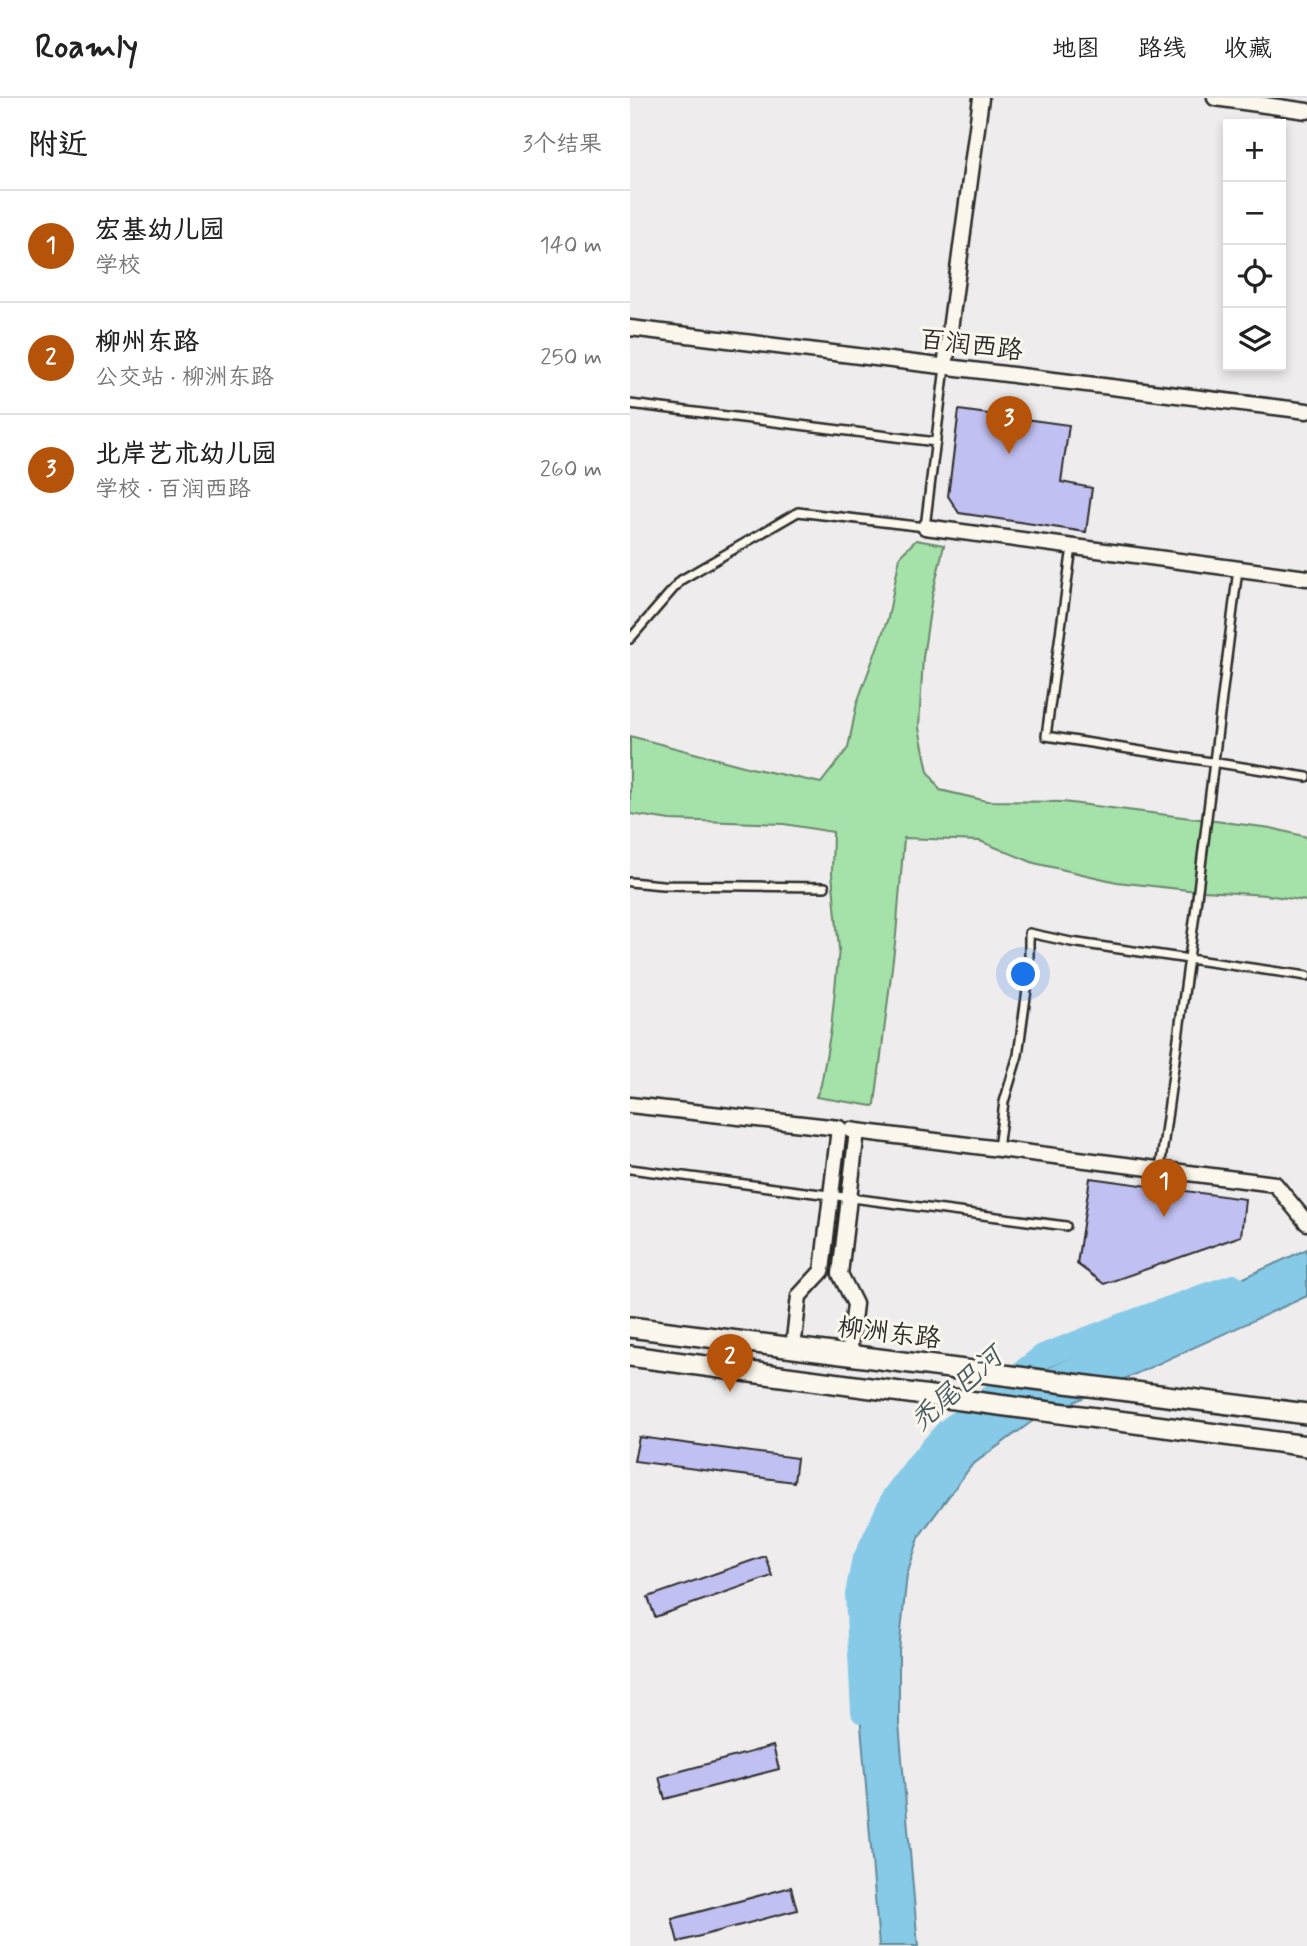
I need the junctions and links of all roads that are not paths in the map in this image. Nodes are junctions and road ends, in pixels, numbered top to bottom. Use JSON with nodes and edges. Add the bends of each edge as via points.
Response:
{"nodes":[{"id":1,"x":981,"y":98,"type":"edge"},
{"id":2,"x":1215,"y":98,"type":"edge"},
{"id":3,"x":1307,"y":111,"type":"edge"},
{"id":4,"x":630,"y":328,"type":"edge"},
{"id":5,"x":945,"y":367,"type":"junction"},
{"id":6,"x":630,"y":404,"type":"edge"},
{"id":7,"x":1307,"y":411,"type":"edge"},
{"id":8,"x":936,"y":442,"type":"junction"},
{"id":9,"x":925,"y":527,"type":"junction"},
{"id":10,"x":1073,"y":546,"type":"junction"},
{"id":11,"x":1238,"y":568,"type":"junction"},
{"id":12,"x":1307,"y":578,"type":"edge"},
{"id":13,"x":630,"y":639,"type":"edge"},
{"id":14,"x":1213,"y":764,"type":"junction"},
{"id":15,"x":1307,"y":777,"type":"edge"},
{"id":16,"x":630,"y":882,"type":"edge"},
{"id":17,"x":825,"y":887,"type":"dead end"},
{"id":18,"x":1188,"y":958,"type":"junction"},
{"id":19,"x":1307,"y":976,"type":"edge"},
{"id":20,"x":630,"y":1105,"type":"edge"},
{"id":21,"x":839,"y":1128,"type":"junction"},
{"id":22,"x":857,"y":1131,"type":"junction"},
{"id":23,"x":998,"y":1149,"type":"junction"},
{"id":24,"x":630,"y":1169,"type":"edge"},
{"id":25,"x":1160,"y":1169,"type":"junction"},
{"id":26,"x":831,"y":1195,"type":"junction"},
{"id":27,"x":849,"y":1198,"type":"junction"},
{"id":28,"x":1307,"y":1223,"type":"edge"},
{"id":29,"x":1066,"y":1226,"type":"dead end"},
{"id":30,"x":630,"y":1327,"type":"edge"},
{"id":31,"x":793,"y":1348,"type":"junction"},
{"id":32,"x":849,"y":1355,"type":"junction"},
{"id":33,"x":630,"y":1356,"type":"edge"},
{"id":34,"x":1307,"y":1414,"type":"edge"},
{"id":35,"x":1307,"y":1446,"type":"edge"}],
"edges":[{"from":1,"to":5,"type":"street"},
{"from":2,"to":3,"type":"street"},
{"from":4,"to":5,"type":"street","name":"百润西路"},
{"from":5,"to":7,"type":"street","name":"百润西路"},
{"from":5,"to":8,"type":"lane"},
{"from":6,"to":8,"type":"lane"},
{"from":8,"to":9,"type":"lane"},
{"from":9,"to":10,"type":"street"},
{"from":9,"to":13,"type":"lane","via":[[798,512],[681,580]]},
{"from":10,"to":11,"type":"street"},
{"from":10,"to":14,"type":"lane","via":[[1046,736]]},
{"from":11,"to":12,"type":"street"},
{"from":11,"to":14,"type":"lane"},
{"from":14,"to":15,"type":"lane"},
{"from":14,"to":18,"type":"lane"},
{"from":16,"to":17,"type":"lane"},
{"from":18,"to":19,"type":"lane"},
{"from":18,"to":23,"type":"lane","via":[[1029,933],[1020,1042],[1004,1102]]},
{"from":18,"to":25,"type":"lane"},
{"from":20,"to":21,"type":"street"},
{"from":21,"to":22,"type":"street"},
{"from":21,"to":26,"type":"street"},
{"from":22,"to":23,"type":"street"},
{"from":22,"to":27,"type":"street"},
{"from":23,"to":25,"type":"street"},
{"from":24,"to":26,"type":"lane"},
{"from":25,"to":28,"type":"street","via":[[1275,1184]]},
{"from":26,"to":27,"type":"lane"},
{"from":26,"to":31,"type":"street","via":[[822,1271],[799,1296]]},
{"from":27,"to":29,"type":"lane"},
{"from":27,"to":32,"type":"street","via":[[840,1274],[855,1304]]},
{"from":30,"to":31,"type":"main road","name":"柳洲东路"},
{"from":31,"to":32,"type":"main road","name":"柳洲东路"},
{"from":32,"to":34,"type":"main road","name":"柳洲东路"},
{"from":33,"to":35,"type":"main road"}]}
